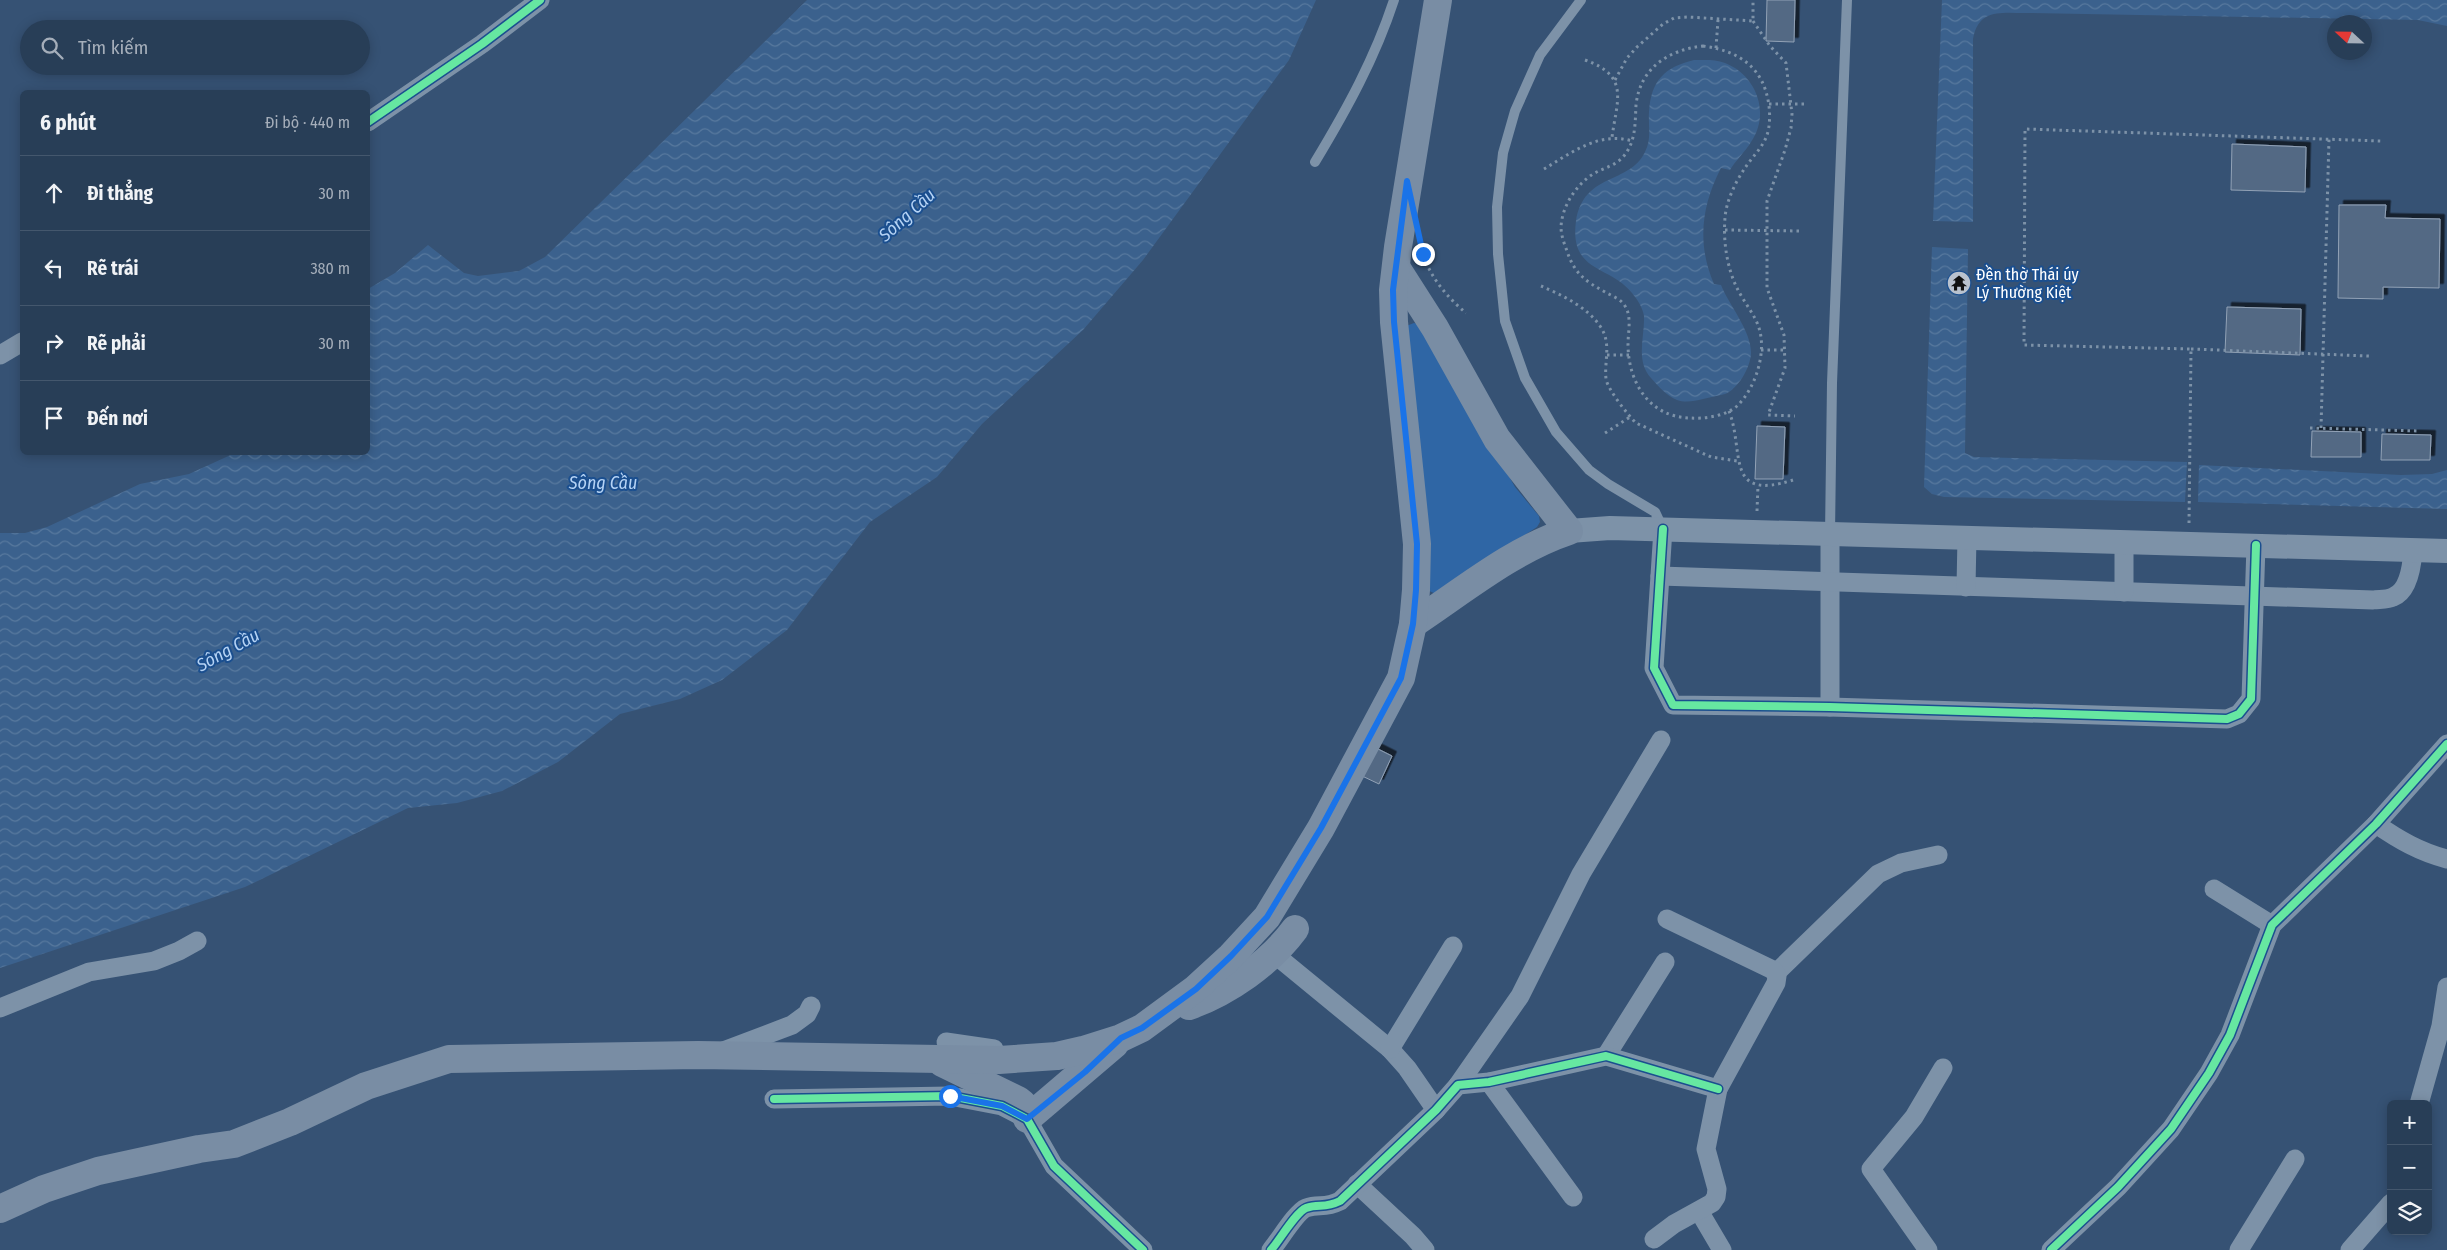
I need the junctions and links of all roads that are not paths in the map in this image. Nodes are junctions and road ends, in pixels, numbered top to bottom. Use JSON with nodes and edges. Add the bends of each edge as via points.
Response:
{"nodes":[{"id":1,"x":540,"y":0,"type":"edge"},
{"id":2,"x":1394,"y":0,"type":"edge"},
{"id":3,"x":1438,"y":0,"type":"edge"},
{"id":4,"x":1581,"y":0,"type":"edge"},
{"id":5,"x":1847,"y":0,"type":"edge"},
{"id":6,"x":370,"y":121,"type":"edge"},
{"id":7,"x":1315,"y":162,"type":"dead end"},
{"id":8,"x":1396,"y":267,"type":"junction"},
{"id":9,"x":20,"y":343,"type":"edge"},
{"id":10,"x":0,"y":354,"type":"edge"},
{"id":11,"x":1663,"y":530,"type":"junction"},
{"id":12,"x":1569,"y":531,"type":"junction"},
{"id":13,"x":1830,"y":534,"type":"junction"},
{"id":14,"x":1967,"y":537,"type":"junction"},
{"id":15,"x":2124,"y":541,"type":"junction"},
{"id":16,"x":2256,"y":544,"type":"junction"},
{"id":17,"x":2413,"y":550,"type":"junction"},
{"id":18,"x":2447,"y":551,"type":"edge"},
{"id":19,"x":1660,"y":576,"type":"junction"},
{"id":20,"x":1829,"y":583,"type":"junction"},
{"id":21,"x":1966,"y":588,"type":"junction"},
{"id":22,"x":2124,"y":592,"type":"junction"},
{"id":23,"x":2253,"y":596,"type":"junction"},
{"id":24,"x":1413,"y":624,"type":"junction"},
{"id":25,"x":1830,"y":706,"type":"junction"},
{"id":26,"x":1661,"y":740,"type":"dead end"},
{"id":27,"x":2447,"y":744,"type":"edge"},
{"id":28,"x":2376,"y":824,"type":"junction"},
{"id":29,"x":1938,"y":855,"type":"dead end"},
{"id":30,"x":2447,"y":859,"type":"edge"},
{"id":31,"x":2214,"y":890,"type":"dead end"},
{"id":32,"x":1667,"y":919,"type":"dead end"},
{"id":33,"x":2272,"y":925,"type":"junction"},
{"id":34,"x":1295,"y":929,"type":"dead end"},
{"id":35,"x":197,"y":941,"type":"dead end"},
{"id":36,"x":1453,"y":946,"type":"dead end"},
{"id":37,"x":1273,"y":953,"type":"junction"},
{"id":38,"x":1665,"y":962,"type":"dead end"},
{"id":39,"x":1776,"y":973,"type":"junction"},
{"id":40,"x":2447,"y":988,"type":"edge"},
{"id":41,"x":811,"y":1006,"type":"dead end"},
{"id":42,"x":0,"y":1008,"type":"edge"},
{"id":43,"x":1154,"y":1019,"type":"junction"},
{"id":44,"x":1121,"y":1038,"type":"junction"},
{"id":45,"x":1390,"y":1049,"type":"junction"},
{"id":46,"x":940,"y":1051,"type":"junction"},
{"id":47,"x":715,"y":1055,"type":"junction"},
{"id":48,"x":1606,"y":1056,"type":"junction"},
{"id":49,"x":1942,"y":1068,"type":"dead end"},
{"id":50,"x":1489,"y":1082,"type":"junction"},
{"id":51,"x":1458,"y":1085,"type":"junction"},
{"id":52,"x":1718,"y":1089,"type":"junction"},
{"id":53,"x":774,"y":1099,"type":"dead end"},
{"id":54,"x":2420,"y":1100,"type":"edge"},
{"id":55,"x":1436,"y":1110,"type":"junction"},
{"id":56,"x":1027,"y":1119,"type":"junction"},
{"id":57,"x":2295,"y":1159,"type":"dead end"},
{"id":58,"x":1357,"y":1184,"type":"junction"},
{"id":59,"x":1573,"y":1197,"type":"dead end"},
{"id":60,"x":2387,"y":1208,"type":"edge"},
{"id":61,"x":0,"y":1209,"type":"edge"},
{"id":62,"x":1699,"y":1210,"type":"junction"},
{"id":63,"x":1654,"y":1239,"type":"dead end"},
{"id":64,"x":2242,"y":1249,"type":"edge"},
{"id":65,"x":1143,"y":1250,"type":"edge"},
{"id":66,"x":1271,"y":1250,"type":"edge"},
{"id":67,"x":1424,"y":1250,"type":"edge"},
{"id":68,"x":1722,"y":1250,"type":"edge"},
{"id":69,"x":1928,"y":1250,"type":"edge"},
{"id":70,"x":2052,"y":1250,"type":"edge"},
{"id":71,"x":2350,"y":1250,"type":"edge"}],
"edges":[{"from":1,"to":6,"type":"street"},
{"from":2,"to":7,"type":"lane","via":[[1372,59]]},
{"from":3,"to":8,"type":"main road"},
{"from":4,"to":11,"type":"lane","via":[[1540,55],[1516,111],[1503,153],[1497,207],[1505,321],[1525,378],[1556,432],[1590,470],[1655,512]]},
{"from":5,"to":13,"type":"lane","via":[[1832,383]]},
{"from":8,"to":12,"type":"main road","via":[[1497,438]]},
{"from":8,"to":24,"type":"main road","via":[[1394,322],[1417,544]]},
{"from":9,"to":10,"type":"street"},
{"from":11,"to":12,"type":"street","via":[[1610,528]]},
{"from":11,"to":13,"type":"street"},
{"from":11,"to":19,"type":"street"},
{"from":12,"to":24,"type":"main road","via":[[1542,540],[1521,552]]},
{"from":13,"to":14,"type":"street"},
{"from":13,"to":20,"type":"street"},
{"from":14,"to":15,"type":"street"},
{"from":14,"to":21,"type":"street"},
{"from":15,"to":16,"type":"street"},
{"from":15,"to":22,"type":"street"},
{"from":16,"to":17,"type":"street"},
{"from":16,"to":23,"type":"street"},
{"from":17,"to":18,"type":"street"},
{"from":17,"to":23,"type":"street","via":[[2403,590],[2394,597],[2373,600]]},
{"from":19,"to":20,"type":"street"},
{"from":19,"to":25,"type":"street","via":[[1654,668],[1673,705]]},
{"from":20,"to":21,"type":"street"},
{"from":20,"to":25,"type":"street"},
{"from":21,"to":22,"type":"street"},
{"from":22,"to":23,"type":"street"},
{"from":23,"to":25,"type":"street","via":[[2251,699],[2239,714],[2227,719]]},
{"from":24,"to":43,"type":"main road","via":[[1401,678],[1321,828],[1267,917],[1196,989]]},
{"from":26,"to":51,"type":"street","via":[[1581,874],[1520,996]]},
{"from":27,"to":28,"type":"street"},
{"from":28,"to":30,"type":"street","via":[[2405,844]]},
{"from":28,"to":33,"type":"street"},
{"from":29,"to":39,"type":"street","via":[[1901,864],[1878,874]]},
{"from":31,"to":33,"type":"street"},
{"from":32,"to":39,"type":"street"},
{"from":33,"to":70,"type":"street","via":[[2230,1035],[2209,1074],[2171,1129],[2118,1187]]},
{"from":34,"to":37,"type":"main road"},
{"from":35,"to":42,"type":"street","via":[[154,961],[89,972]]},
{"from":36,"to":45,"type":"street"},
{"from":37,"to":43,"type":"main road","via":[[1224,990]]},
{"from":37,"to":45,"type":"street"},
{"from":38,"to":48,"type":"street"},
{"from":39,"to":52,"type":"street","via":[[1776,983]]},
{"from":40,"to":54,"type":"street","via":[[2441,1026]]},
{"from":41,"to":47,"type":"street","via":[[807,1014],[792,1025]]},
{"from":43,"to":44,"type":"main road"},
{"from":44,"to":46,"type":"main road","via":[[1056,1056],[999,1060]]},
{"from":44,"to":56,"type":"main road"},
{"from":45,"to":55,"type":"street"},
{"from":46,"to":47,"type":"main road"},
{"from":46,"to":56,"type":"main road","via":[[1018,1100],[1023,1104]]},
{"from":47,"to":61,"type":"main road","via":[[449,1059],[366,1086],[234,1144],[199,1148],[98,1171],[44,1189]]},
{"from":48,"to":50,"type":"street"},
{"from":48,"to":52,"type":"street"},
{"from":49,"to":69,"type":"street","via":[[1914,1117],[1871,1169]]},
{"from":50,"to":51,"type":"street"},
{"from":50,"to":59,"type":"street"},
{"from":51,"to":55,"type":"street"},
{"from":52,"to":62,"type":"street","via":[[1706,1149],[1717,1194],[1715,1200]]},
{"from":53,"to":56,"type":"street","via":[[950,1096],[1002,1106]]},
{"from":55,"to":58,"type":"street"},
{"from":56,"to":65,"type":"street","via":[[1054,1166]]},
{"from":57,"to":64,"type":"street"},
{"from":58,"to":66,"type":"street","via":[[1330,1206],[1304,1209]]},
{"from":58,"to":67,"type":"street"},
{"from":60,"to":71,"type":"street"},
{"from":62,"to":63,"type":"street"},
{"from":62,"to":68,"type":"street"}]}
